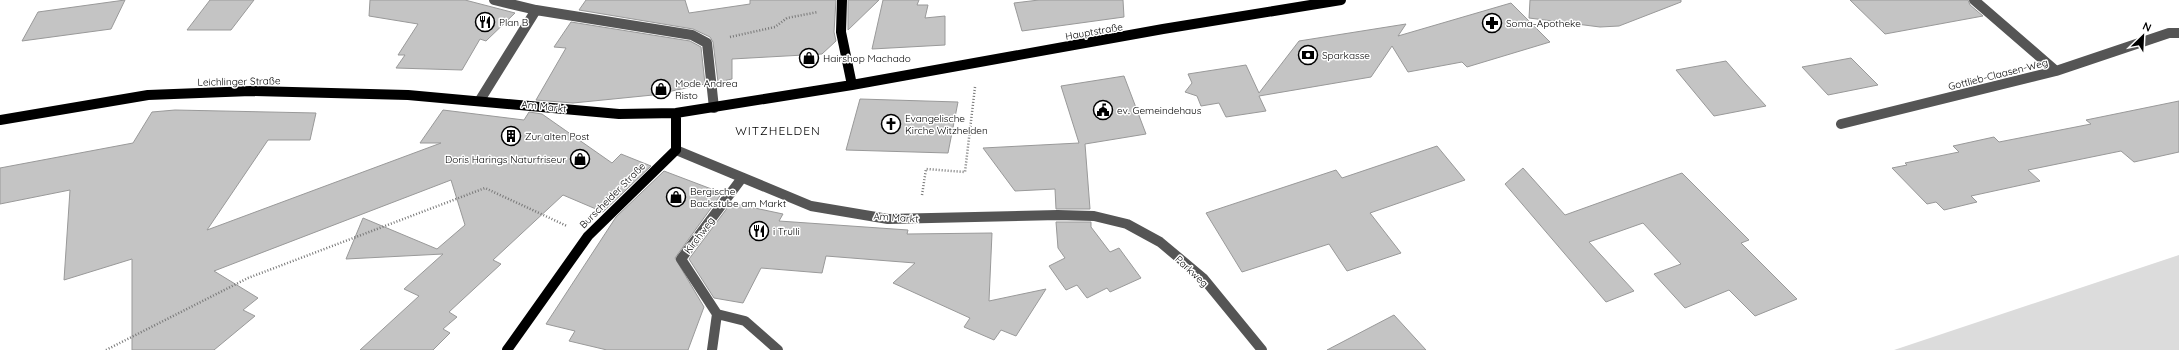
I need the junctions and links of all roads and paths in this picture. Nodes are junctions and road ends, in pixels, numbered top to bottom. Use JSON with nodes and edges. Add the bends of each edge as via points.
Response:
{"nodes":[{"id":1,"x":494,"y":0,"type":"edge"},
{"id":2,"x":1341,"y":0,"type":"edge"},
{"id":3,"x":1974,"y":0,"type":"edge"},
{"id":4,"x":842,"y":4,"type":"edge"},
{"id":5,"x":536,"y":10,"type":"junction"},
{"id":6,"x":2179,"y":33,"type":"edge"},
{"id":7,"x":706,"y":43,"type":"junction"},
{"id":8,"x":2056,"y":71,"type":"junction"},
{"id":9,"x":852,"y":85,"type":"junction"},
{"id":10,"x":975,"y":87,"type":"dead end"},
{"id":11,"x":480,"y":100,"type":"junction"},
{"id":12,"x":714,"y":108,"type":"junction"},
{"id":13,"x":676,"y":113,"type":"junction"},
{"id":14,"x":0,"y":120,"type":"edge"},
{"id":15,"x":1841,"y":124,"type":"dead end"},
{"id":16,"x":676,"y":150,"type":"junction"},
{"id":17,"x":926,"y":169,"type":"dead end"},
{"id":18,"x":742,"y":178,"type":"junction"},
{"id":19,"x":1127,"y":224,"type":"joint"},
{"id":20,"x":588,"y":236,"type":"junction"},
{"id":21,"x":717,"y":314,"type":"junction"},
{"id":22,"x":106,"y":350,"type":"edge"},
{"id":23,"x":507,"y":350,"type":"edge"},
{"id":24,"x":712,"y":350,"type":"edge"},
{"id":25,"x":778,"y":350,"type":"edge"},
{"id":26,"x":1262,"y":350,"type":"edge"}],
"edges":[{"from":1,"to":5,"type":"street"},
{"from":2,"to":9,"type":"main road","name":"Hauptstraße"},
{"from":3,"to":8,"type":"street","name":"Gottlieb-Claasen-Weg"},
{"from":4,"to":7,"type":"path","via":[[787,18],[776,27]]},
{"from":4,"to":9,"type":"main road","via":[[844,51]]},
{"from":5,"to":7,"type":"street","via":[[692,35]]},
{"from":5,"to":11,"type":"street"},
{"from":6,"to":8,"type":"street","via":[[2169,33]]},
{"from":7,"to":12,"type":"street"},
{"from":8,"to":15,"type":"street","name":"Gottlieb-Claasen-Weg"},
{"from":9,"to":12,"type":"main road","name":"Am Markt"},
{"from":10,"to":17,"type":"path","via":[[965,172]]},
{"from":11,"to":13,"type":"main road","name":"Am Markt","via":[[619,114]]},
{"from":11,"to":14,"type":"main road","name":"Leichlinger Straße","via":[[357,93],[200,92],[110,100]]},
{"from":12,"to":13,"type":"main road","name":"Am Markt"},
{"from":13,"to":16,"type":"main road"},
{"from":16,"to":18,"type":"street","name":"Am Markt"},
{"from":16,"to":20,"type":"main road","name":"Burscheider Straße"},
{"from":18,"to":19,"type":"street","name":"Am Markt","via":[[811,206],[888,219],[1058,215],[1094,216]]},
{"from":18,"to":21,"type":"street","name":"Kirchweg","via":[[681,259]]},
{"from":19,"to":26,"type":"street","name":"Parkweg","via":[[1160,242],[1203,278]]},
{"from":20,"to":22,"type":"path","via":[[485,188],[248,278]]},
{"from":20,"to":23,"type":"main road","name":"Burscheider Straße"},
{"from":21,"to":24,"type":"street"},
{"from":21,"to":25,"type":"street","via":[[745,321]]}]}
